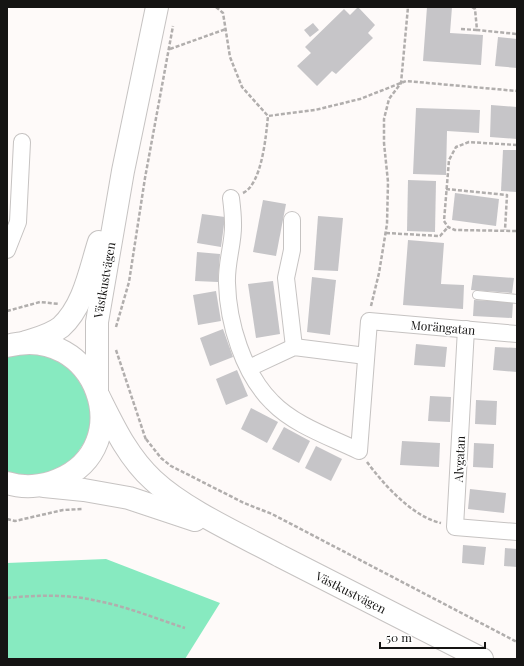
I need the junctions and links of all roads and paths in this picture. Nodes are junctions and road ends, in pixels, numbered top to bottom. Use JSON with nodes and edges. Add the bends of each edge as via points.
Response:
{"nodes":[{"id":1,"x":157,"y":7,"type":"edge"},
{"id":2,"x":216,"y":7,"type":"edge"},
{"id":3,"x":408,"y":7,"type":"edge"},
{"id":4,"x":472,"y":7,"type":"edge"},
{"id":5,"x":173,"y":24,"type":"dead end"},
{"id":6,"x":226,"y":29,"type":"junction"},
{"id":7,"x":461,"y":30,"type":"dead end"},
{"id":8,"x":477,"y":30,"type":"junction"},
{"id":9,"x":517,"y":34,"type":"edge"},
{"id":10,"x":170,"y":49,"type":"junction"},
{"id":11,"x":401,"y":83,"type":"junction"},
{"id":12,"x":517,"y":91,"type":"edge"},
{"id":13,"x":268,"y":116,"type":"junction"},
{"id":14,"x":22,"y":142,"type":"dead end"},
{"id":15,"x":517,"y":146,"type":"edge"},
{"id":16,"x":123,"y":171,"type":"junction"},
{"id":17,"x":446,"y":189,"type":"junction"},
{"id":18,"x":231,"y":198,"type":"joint"},
{"id":19,"x":292,"y":220,"type":"dead end"},
{"id":20,"x":448,"y":227,"type":"junction"},
{"id":21,"x":505,"y":230,"type":"junction"},
{"id":22,"x":517,"y":231,"type":"edge"},
{"id":23,"x":386,"y":233,"type":"junction"},
{"id":24,"x":7,"y":250,"type":"edge"},
{"id":25,"x":477,"y":295,"type":"dead end"},
{"id":26,"x":517,"y":299,"type":"edge"},
{"id":27,"x":370,"y":321,"type":"junction"},
{"id":28,"x":466,"y":329,"type":"junction"},
{"id":29,"x":114,"y":331,"type":"dead end"},
{"id":30,"x":517,"y":334,"type":"edge"},
{"id":31,"x":15,"y":344,"type":"edge"},
{"id":32,"x":294,"y":347,"type":"junction"},
{"id":33,"x":366,"y":356,"type":"junction"},
{"id":34,"x":249,"y":368,"type":"junction"},
{"id":35,"x":98,"y":393,"type":"junction"},
{"id":36,"x":146,"y":439,"type":"dead end"},
{"id":37,"x":359,"y":451,"type":"junction"},
{"id":38,"x":8,"y":483,"type":"edge"},
{"id":39,"x":40,"y":485,"type":"junction"},
{"id":40,"x":87,"y":509,"type":"dead end"},
{"id":41,"x":7,"y":519,"type":"edge"},
{"id":42,"x":455,"y":527,"type":"junction"},
{"id":43,"x":517,"y":532,"type":"edge"},
{"id":44,"x":242,"y":536,"type":"junction"},
{"id":45,"x":7,"y":598,"type":"edge"},
{"id":46,"x":186,"y":628,"type":"dead end"},
{"id":47,"x":517,"y":642,"type":"edge"},
{"id":48,"x":482,"y":659,"type":"edge"}],
"edges":[{"from":1,"to":16,"type":"street","name":"Västkustvägen"},
{"from":2,"to":6,"type":"path","via":[[223,13]]},
{"from":3,"to":11,"type":"path"},
{"from":4,"to":8,"type":"path","via":[[476,9]]},
{"from":5,"to":10,"type":"path"},
{"from":6,"to":10,"type":"path"},
{"from":6,"to":13,"type":"path","via":[[230,57],[242,87]]},
{"from":7,"to":8,"type":"path"},
{"from":8,"to":9,"type":"path"},
{"from":10,"to":29,"type":"path","via":[[145,178],[130,282]]},
{"from":11,"to":12,"type":"path","via":[[406,81]]},
{"from":11,"to":13,"type":"path","via":[[353,101],[315,110]]},
{"from":11,"to":23,"type":"path","via":[[389,100],[384,119],[388,182]]},
{"from":13,"to":18,"type":"path","via":[[261,161],[254,180],[248,191]]},
{"from":14,"to":24,"type":"street","via":[[18,222]]},
{"from":15,"to":17,"type":"path","via":[[468,142],[456,147],[449,160]]},
{"from":16,"to":31,"type":"street","name":"Västkustvägen","via":[[83,292],[74,311],[61,327],[52,333]]},
{"from":16,"to":35,"type":"street","name":"Västkustvägen","via":[[96,322]]},
{"from":17,"to":20,"type":"path","via":[[444,221]]},
{"from":17,"to":21,"type":"path","via":[[507,195]]},
{"from":18,"to":34,"type":"street","via":[[234,224],[227,282],[230,312],[239,345]]},
{"from":19,"to":32,"type":"street","via":[[292,250],[286,278]]},
{"from":20,"to":21,"type":"path","via":[[455,230]]},
{"from":20,"to":23,"type":"path","via":[[440,236]]},
{"from":21,"to":22,"type":"path"},
{"from":23,"to":27,"type":"path","via":[[379,273],[371,299]]},
{"from":25,"to":26,"type":"lane"},
{"from":27,"to":28,"type":"street","name":"Morängatan"},
{"from":27,"to":33,"type":"street"},
{"from":28,"to":30,"type":"street","name":"Morängatan"},
{"from":28,"to":42,"type":"street","name":"Alvgatan"},
{"from":31,"to":35,"type":"street","via":[[51,346],[68,354],[83,367]]},
{"from":32,"to":33,"type":"street"},
{"from":32,"to":34,"type":"street"},
{"from":33,"to":37,"type":"street"},
{"from":34,"to":37,"type":"street","via":[[272,403],[295,420]]},
{"from":35,"to":39,"type":"street","via":[[101,422],[91,452],[69,474]]},
{"from":35,"to":44,"type":"street","name":"Västkustvägen","via":[[126,448],[152,479],[182,502]]},
{"from":36,"to":47,"type":"path","via":[[171,466],[244,503],[272,514]]},
{"from":37,"to":42,"type":"path","via":[[381,481],[404,502],[433,522]]},
{"from":38,"to":39,"type":"street"},
{"from":39,"to":44,"type":"street","name":"Västkustvägen","via":[[129,498]]},
{"from":40,"to":41,"type":"path","via":[[63,510],[15,521]]},
{"from":42,"to":43,"type":"street"},
{"from":44,"to":48,"type":"street","name":"Västkustvägen"},
{"from":45,"to":46,"type":"path","via":[[43,596],[97,600]]}]}
